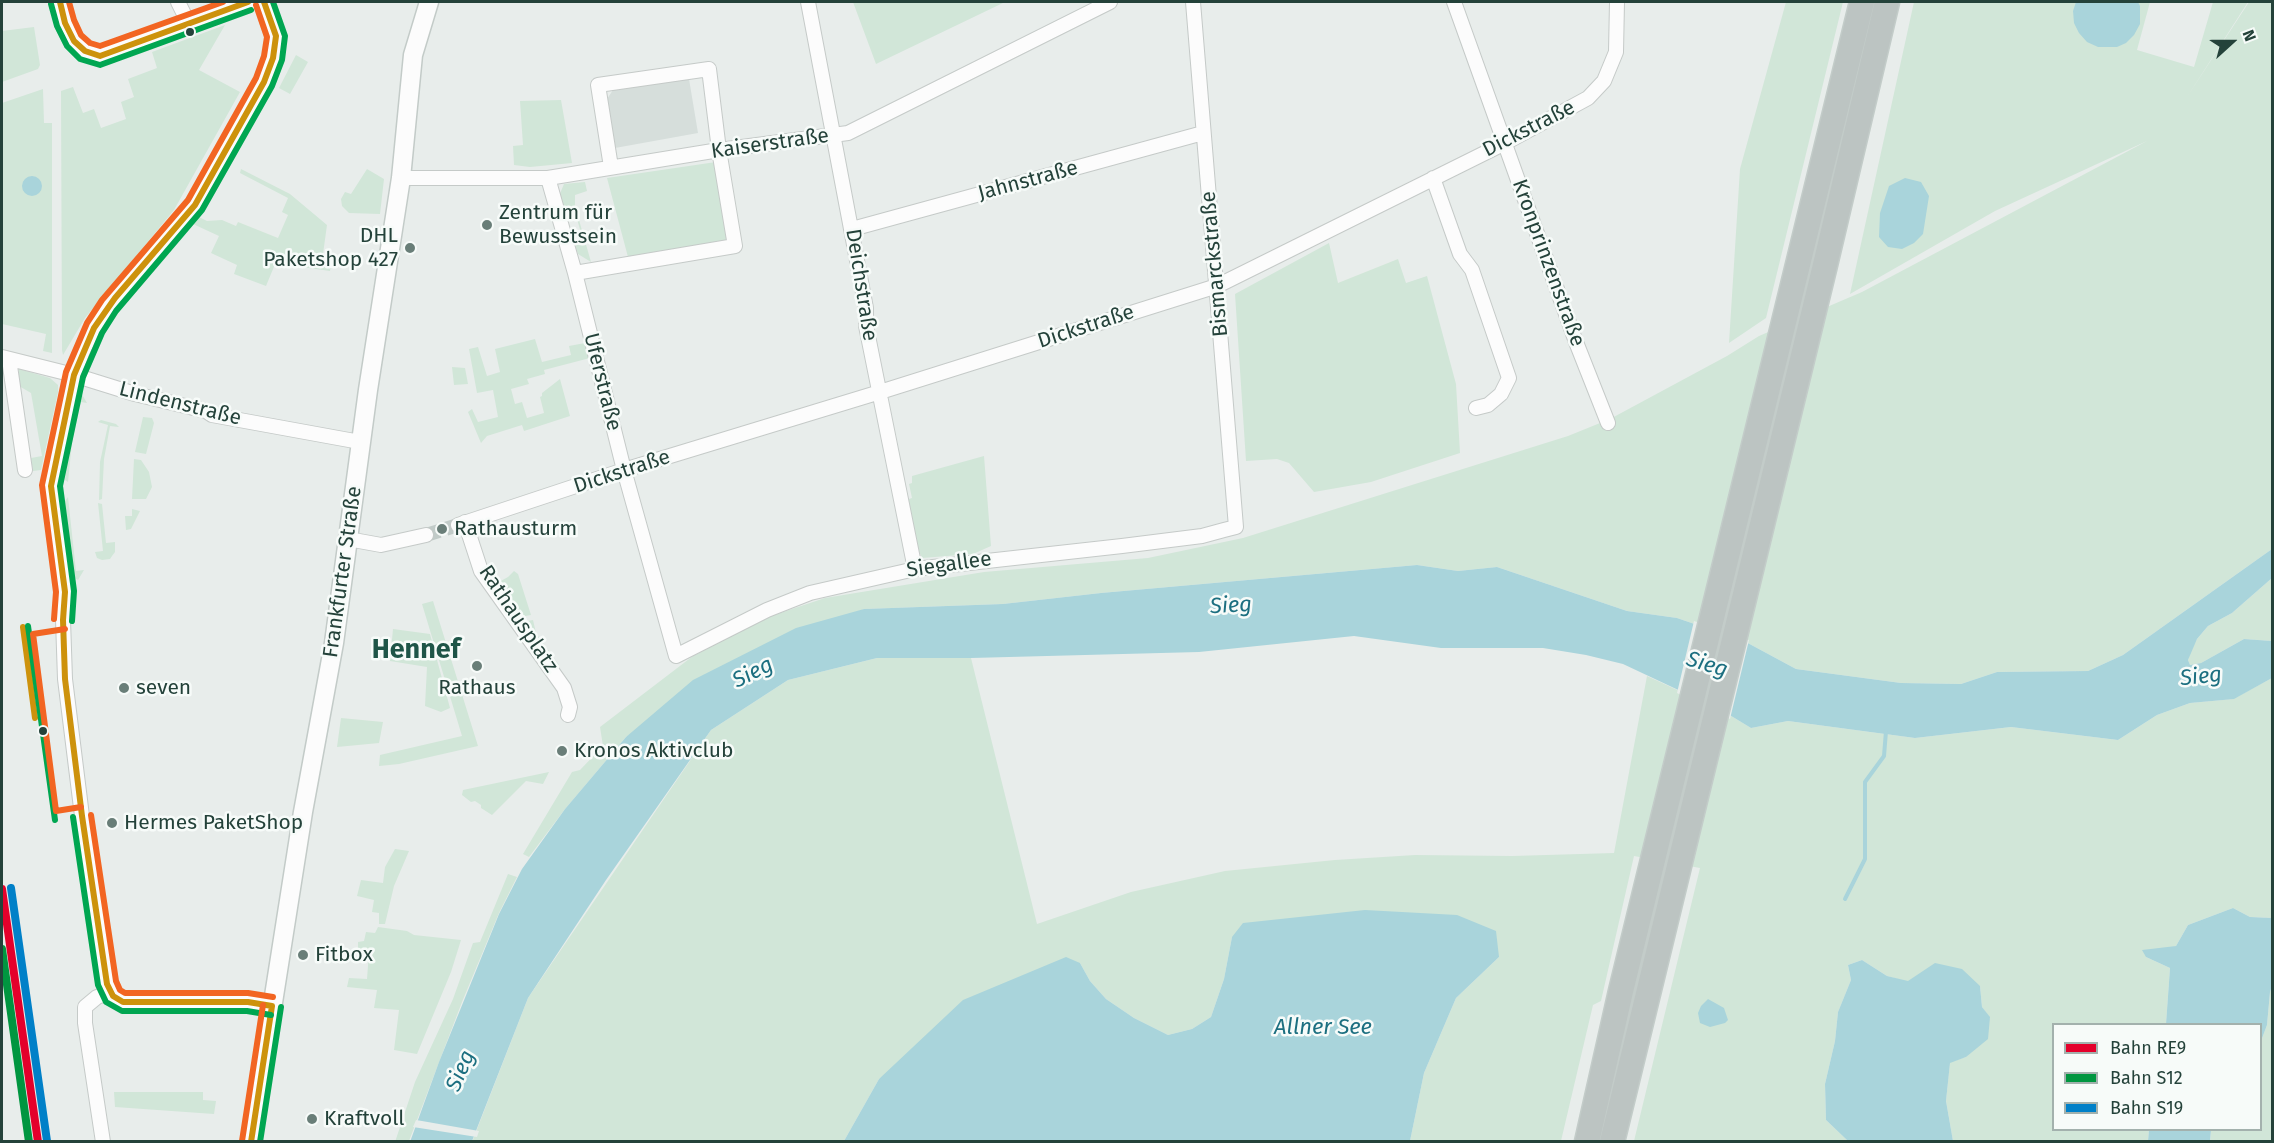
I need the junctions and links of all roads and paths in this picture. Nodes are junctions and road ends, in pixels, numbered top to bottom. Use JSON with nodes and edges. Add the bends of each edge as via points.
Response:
{"nodes":[{"id":1,"x":60,"y":2,"type":"edge"},
{"id":2,"x":178,"y":2,"type":"edge"},
{"id":3,"x":248,"y":2,"type":"edge"},
{"id":4,"x":264,"y":2,"type":"edge"},
{"id":5,"x":429,"y":2,"type":"edge"},
{"id":6,"x":808,"y":2,"type":"edge"},
{"id":7,"x":1110,"y":2,"type":"edge"},
{"id":8,"x":1193,"y":2,"type":"edge"},
{"id":9,"x":1454,"y":2,"type":"edge"},
{"id":10,"x":1617,"y":2,"type":"edge"},
{"id":11,"x":1862,"y":2,"type":"edge"},
{"id":12,"x":1887,"y":2,"type":"edge"},
{"id":13,"x":189,"y":24,"type":"junction"},
{"id":14,"x":1203,"y":133,"type":"junction"},
{"id":15,"x":833,"y":135,"type":"junction"},
{"id":16,"x":1505,"y":143,"type":"junction"},
{"id":17,"x":719,"y":150,"type":"junction"},
{"id":18,"x":611,"y":167,"type":"junction"},
{"id":19,"x":401,"y":178,"type":"junction"},
{"id":20,"x":548,"y":178,"type":"junction"},
{"id":21,"x":1433,"y":178,"type":"junction"},
{"id":22,"x":852,"y":229,"type":"junction"},
{"id":23,"x":575,"y":273,"type":"junction"},
{"id":24,"x":1217,"y":286,"type":"junction"},
{"id":25,"x":5,"y":358,"type":"edge"},
{"id":26,"x":74,"y":375,"type":"junction"},
{"id":27,"x":880,"y":392,"type":"junction"},
{"id":28,"x":1476,"y":408,"type":"dead end"},
{"id":29,"x":1608,"y":423,"type":"dead end"},
{"id":30,"x":360,"y":442,"type":"junction"},
{"id":31,"x":25,"y":470,"type":"dead end"},
{"id":32,"x":624,"y":471,"type":"junction"},
{"id":33,"x":462,"y":523,"type":"joint"},
{"id":34,"x":1236,"y":527,"type":"joint"},
{"id":35,"x":426,"y":535,"type":"tunnel mouth"},
{"id":36,"x":348,"y":539,"type":"junction"},
{"id":37,"x":915,"y":569,"type":"junction"},
{"id":38,"x":676,"y":656,"type":"joint"},
{"id":39,"x":568,"y":715,"type":"dead end"},
{"id":40,"x":111,"y":992,"type":"junction"},
{"id":41,"x":272,"y":1006,"type":"junction"},
{"id":42,"x":103,"y":1142,"type":"edge"},
{"id":43,"x":251,"y":1142,"type":"edge"},
{"id":44,"x":1587,"y":1142,"type":"edge"},
{"id":45,"x":1612,"y":1142,"type":"edge"}],
"edges":[{"from":1,"to":13,"type":"main road","via":[[74,41],[99,56]]},
{"from":2,"to":13,"type":"street"},
{"from":3,"to":13,"type":"main road"},
{"from":4,"to":26,"type":"street","via":[[276,36],[264,82],[195,205],[109,306]]},
{"from":5,"to":19,"type":"main road","name":"Frankfurter Straße","via":[[413,55]]},
{"from":6,"to":15,"type":"street","name":"Deichstraße"},
{"from":7,"to":15,"type":"street","name":"Kaiserstraße","via":[[848,133]]},
{"from":8,"to":14,"type":"street","name":"Bismarckstraße"},
{"from":9,"to":16,"type":"street","name":"Kronprinzenstraße"},
{"from":10,"to":16,"type":"street","name":"Dickstraße","via":[[1616,52],[1604,81],[1588,98]]},
{"from":11,"to":44,"type":"highway"},
{"from":12,"to":45,"type":"highway"},
{"from":14,"to":22,"type":"street","name":"Jahnstraße"},
{"from":14,"to":24,"type":"street","name":"Bismarckstraße"},
{"from":15,"to":17,"type":"street","name":"Kaiserstraße"},
{"from":15,"to":22,"type":"street","name":"Deichstraße"},
{"from":16,"to":21,"type":"street","name":"Dickstraße"},
{"from":16,"to":29,"type":"street","name":"Kronprinzenstraße"},
{"from":17,"to":18,"type":"street","name":"Kaiserstraße"},
{"from":17,"to":18,"type":"street","via":[[710,69],[598,86]]},
{"from":17,"to":23,"type":"street","via":[[735,246]]},
{"from":18,"to":20,"type":"street","name":"Kaiserstraße"},
{"from":19,"to":20,"type":"street","name":"Kaiserstraße"},
{"from":19,"to":30,"type":"main road","name":"Frankfurter Straße"},
{"from":20,"to":23,"type":"street","name":"Uferstraße"},
{"from":21,"to":24,"type":"street","name":"Dickstraße"},
{"from":21,"to":28,"type":"street","via":[[1460,254],[1472,270],[1509,378],[1502,394],[1488,405]]},
{"from":22,"to":27,"type":"street","name":"Deichstraße"},
{"from":23,"to":32,"type":"street","name":"Uferstraße"},
{"from":24,"to":27,"type":"street","name":"Dickstraße"},
{"from":24,"to":34,"type":"street","name":"Bismarckstraße"},
{"from":25,"to":26,"type":"street","name":"Lindenstraße"},
{"from":25,"to":31,"type":"street"},
{"from":26,"to":30,"type":"street","name":"Lindenstraße","via":[[206,411],[212,416]]},
{"from":26,"to":40,"type":"street","via":[[51,486],[65,592],[63,656],[72,743]]},
{"from":27,"to":32,"type":"street","name":"Dickstraße"},
{"from":27,"to":37,"type":"street","name":"Deichstraße"},
{"from":30,"to":36,"type":"main road","name":"Frankfurter Straße"},
{"from":32,"to":33,"type":"street","name":"Dickstraße"},
{"from":32,"to":38,"type":"street","name":"Uferstraße"},
{"from":33,"to":39,"type":"street","name":"Rathausplatz","via":[[481,571],[564,688],[570,707]]},
{"from":34,"to":37,"type":"street","name":"Siegallee","via":[[1191,537]]},
{"from":35,"to":36,"type":"street","via":[[381,545]]},
{"from":36,"to":41,"type":"main road","name":"Frankfurter Straße"},
{"from":37,"to":38,"type":"street","name":"Siegallee","via":[[810,592]]},
{"from":40,"to":41,"type":"street","via":[[123,1002],[248,1002]]},
{"from":40,"to":42,"type":"street","via":[[85,1007]]},
{"from":41,"to":43,"type":"main road","name":"Frankfurter Straße"}]}
